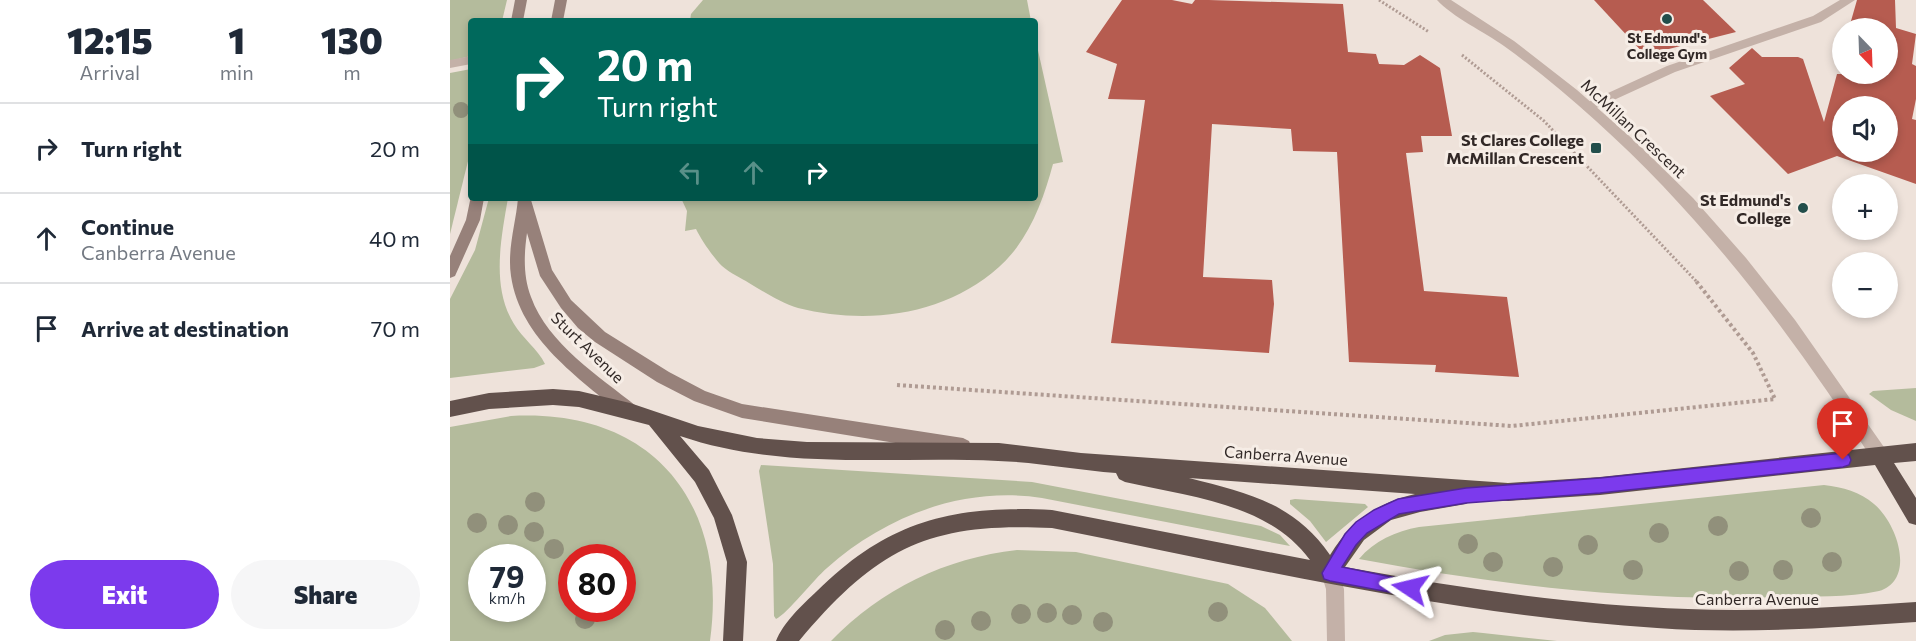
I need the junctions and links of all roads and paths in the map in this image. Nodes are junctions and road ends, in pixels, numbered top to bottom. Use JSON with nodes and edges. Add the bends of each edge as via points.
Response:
{"nodes":[{"id":1,"x":521,"y":0,"type":"edge"},
{"id":2,"x":561,"y":0,"type":"edge"},
{"id":3,"x":1379,"y":0,"type":"edge"},
{"id":4,"x":1443,"y":0,"type":"edge"},
{"id":5,"x":1849,"y":0,"type":"edge"},
{"id":6,"x":518,"y":18,"type":"edge"},
{"id":7,"x":558,"y":18,"type":"edge"},
{"id":8,"x":1430,"y":32,"type":"dead end"},
{"id":9,"x":1462,"y":55,"type":"dead end"},
{"id":10,"x":468,"y":61,"type":"edge"},
{"id":11,"x":450,"y":64,"type":"edge"},
{"id":12,"x":1588,"y":107,"type":"junction"},
{"id":13,"x":476,"y":201,"type":"edge"},
{"id":14,"x":524,"y":201,"type":"edge"},
{"id":15,"x":525,"y":201,"type":"edge"},
{"id":16,"x":450,"y":272,"type":"edge"},
{"id":17,"x":897,"y":386,"type":"dead end"},
{"id":18,"x":450,"y":408,"type":"edge"},
{"id":19,"x":630,"y":411,"type":"junction"},
{"id":20,"x":655,"y":420,"type":"junction"},
{"id":21,"x":999,"y":452,"type":"junction"},
{"id":22,"x":1916,"y":452,"type":"edge"},
{"id":23,"x":1880,"y":456,"type":"junction"},
{"id":24,"x":1081,"y":462,"type":"junction"},
{"id":25,"x":1508,"y":492,"type":"junction"},
{"id":26,"x":1916,"y":516,"type":"edge"},
{"id":27,"x":1330,"y":573,"type":"junction"},
{"id":28,"x":1916,"y":612,"type":"edge"},
{"id":29,"x":733,"y":641,"type":"edge"},
{"id":30,"x":786,"y":641,"type":"edge"},
{"id":31,"x":1336,"y":641,"type":"edge"}],
"edges":[{"from":1,"to":6,"type":"main road"},
{"from":2,"to":7,"type":"main road"},
{"from":3,"to":8,"type":"path"},
{"from":4,"to":12,"type":"street","name":"McMillan Crescent","via":[[1527,58]]},
{"from":5,"to":12,"type":"street","via":[[1817,18],[1671,69]]},
{"from":9,"to":17,"type":"path","via":[[1544,122],[1706,292],[1753,353],[1775,399],[1512,426]]},
{"from":10,"to":11,"type":"street"},
{"from":12,"to":23,"type":"street","name":"McMillan Crescent","via":[[1662,176],[1748,271],[1828,375]]},
{"from":13,"to":16,"type":"main road"},
{"from":14,"to":19,"type":"main road","name":"Sturt Avenue","via":[[518,276],[528,307],[565,354]]},
{"from":15,"to":21,"type":"main road","via":[[545,272],[566,304],[600,337],[663,377],[742,411]]},
{"from":18,"to":19,"type":"highway","name":"Canberra Avenue","via":[[553,397]]},
{"from":19,"to":20,"type":"highway","name":"Canberra Avenue"},
{"from":20,"to":21,"type":"highway","name":"Canberra Avenue","via":[[698,434],[807,451]]},
{"from":20,"to":29,"type":"highway","via":[[702,476],[723,515],[737,562]]},
{"from":21,"to":24,"type":"highway","name":"Canberra Avenue"},
{"from":22,"to":23,"type":"highway","name":"Canberra Avenue"},
{"from":23,"to":25,"type":"highway","name":"Canberra Avenue"},
{"from":23,"to":26,"type":"highway"},
{"from":24,"to":25,"type":"highway","name":"Canberra Avenue"},
{"from":24,"to":27,"type":"highway","via":[[1262,508],[1291,525]]},
{"from":25,"to":27,"type":"highway","via":[[1419,502],[1389,511],[1350,539]]},
{"from":27,"to":28,"type":"highway","name":"Canberra Avenue","via":[[1471,598],[1658,618],[1734,621]]},
{"from":27,"to":30,"type":"highway","name":"Canberra Avenue","via":[[1052,519],[966,519],[916,532],[866,560],[828,592]]},
{"from":27,"to":31,"type":"street","via":[[1335,589]]}]}
